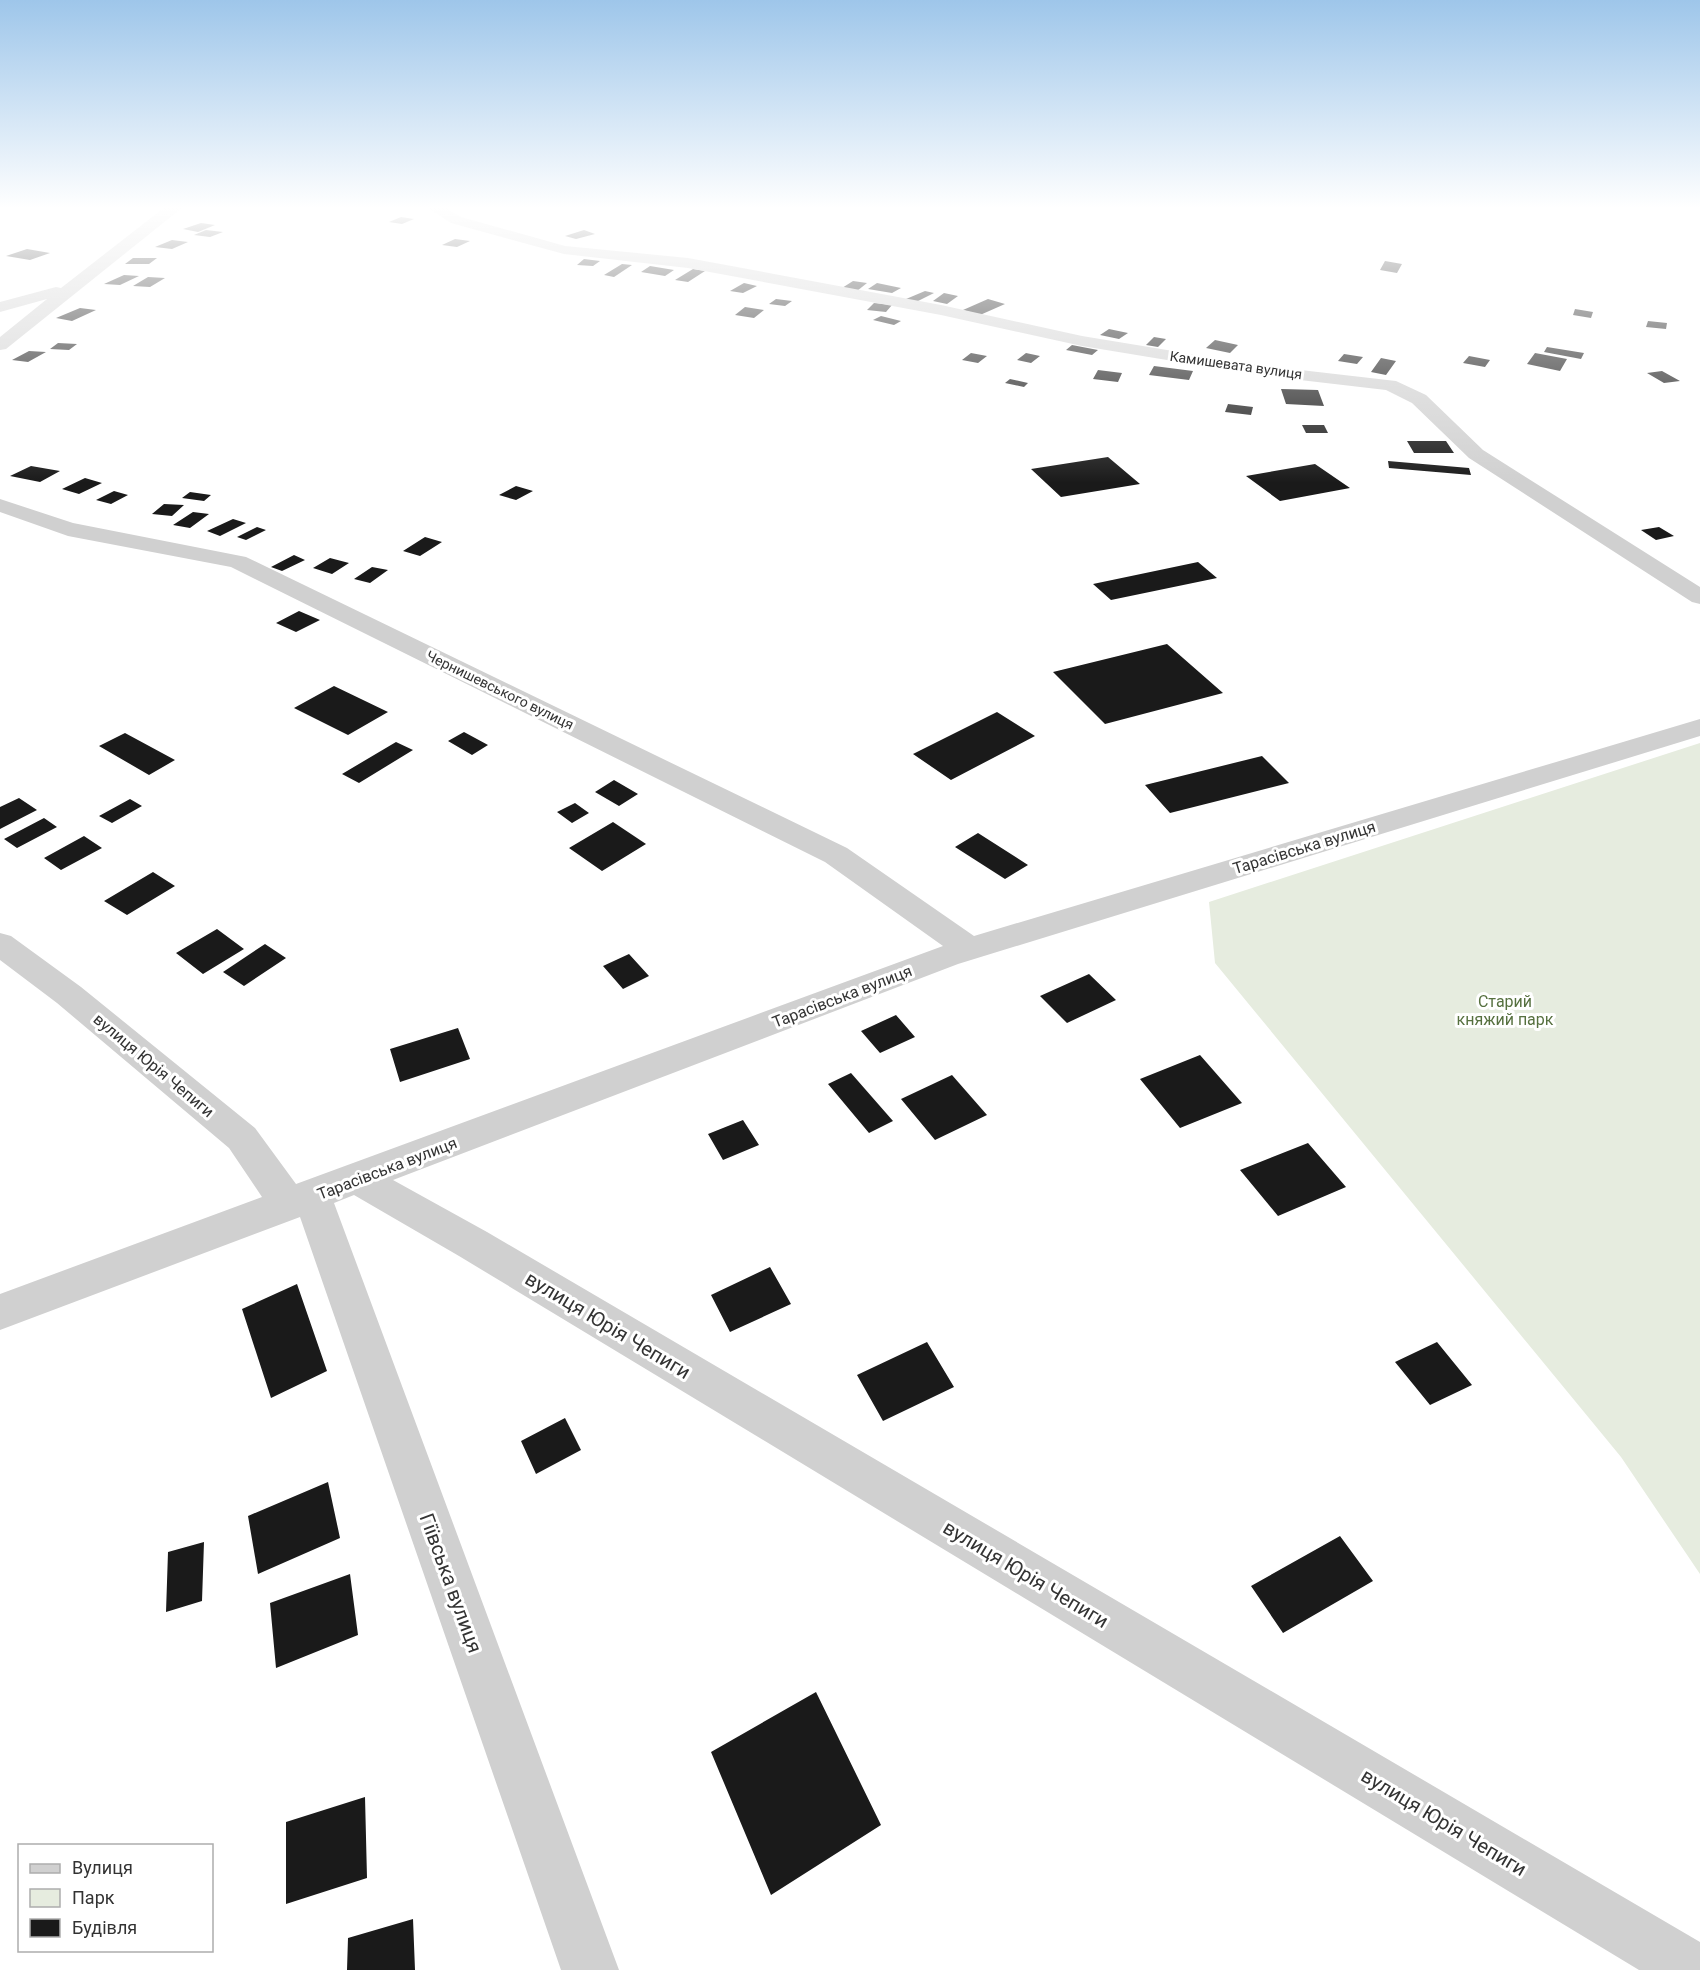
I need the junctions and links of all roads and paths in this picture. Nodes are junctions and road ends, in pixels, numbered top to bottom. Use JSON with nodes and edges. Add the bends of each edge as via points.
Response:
{"nodes":[{"id":1,"x":32,"y":299,"type":"edge"},
{"id":2,"x":56,"y":299,"type":"edge"},
{"id":3,"x":887,"y":299,"type":"edge"},
{"id":4,"x":0,"y":307,"type":"edge"},
{"id":5,"x":0,"y":345,"type":"edge"},
{"id":6,"x":0,"y":505,"type":"edge"},
{"id":7,"x":1700,"y":597,"type":"edge"},
{"id":8,"x":1700,"y":727,"type":"edge"},
{"id":9,"x":0,"y":944,"type":"edge"},
{"id":10,"x":970,"y":949,"type":"junction"},
{"id":11,"x":358,"y":1179,"type":"junction"},
{"id":12,"x":301,"y":1200,"type":"junction"},
{"id":13,"x":0,"y":1312,"type":"edge"},
{"id":14,"x":590,"y":1970,"type":"edge"},
{"id":15,"x":1693,"y":1970,"type":"edge"}],
"edges":[{"from":1,"to":4,"type":"street"},
{"from":2,"to":5,"type":"street"},
{"from":3,"to":7,"type":"street","name":"Камишевата вулиця","via":[[1082,340],[1258,370],[1390,385],[1419,399],[1476,454]]},
{"from":6,"to":10,"type":"street","name":"Чернишевського вулиця","via":[[68,529],[238,562],[836,855]]},
{"from":8,"to":10,"type":"street","name":"Тарасівська вулиця"},
{"from":9,"to":12,"type":"street","name":"вулиця Юрія Чепиги","via":[[69,995],[242,1138]]},
{"from":10,"to":11,"type":"street","name":"Тарасівська вулиця"},
{"from":11,"to":12,"type":"street","name":"Тарасівська вулиця"},
{"from":11,"to":15,"type":"street","name":"вулиця Юрія Чепиги"},
{"from":12,"to":13,"type":"street","name":"Тарасівська вулиця"},
{"from":12,"to":14,"type":"street","name":"Гіївська вулиця"}]}
